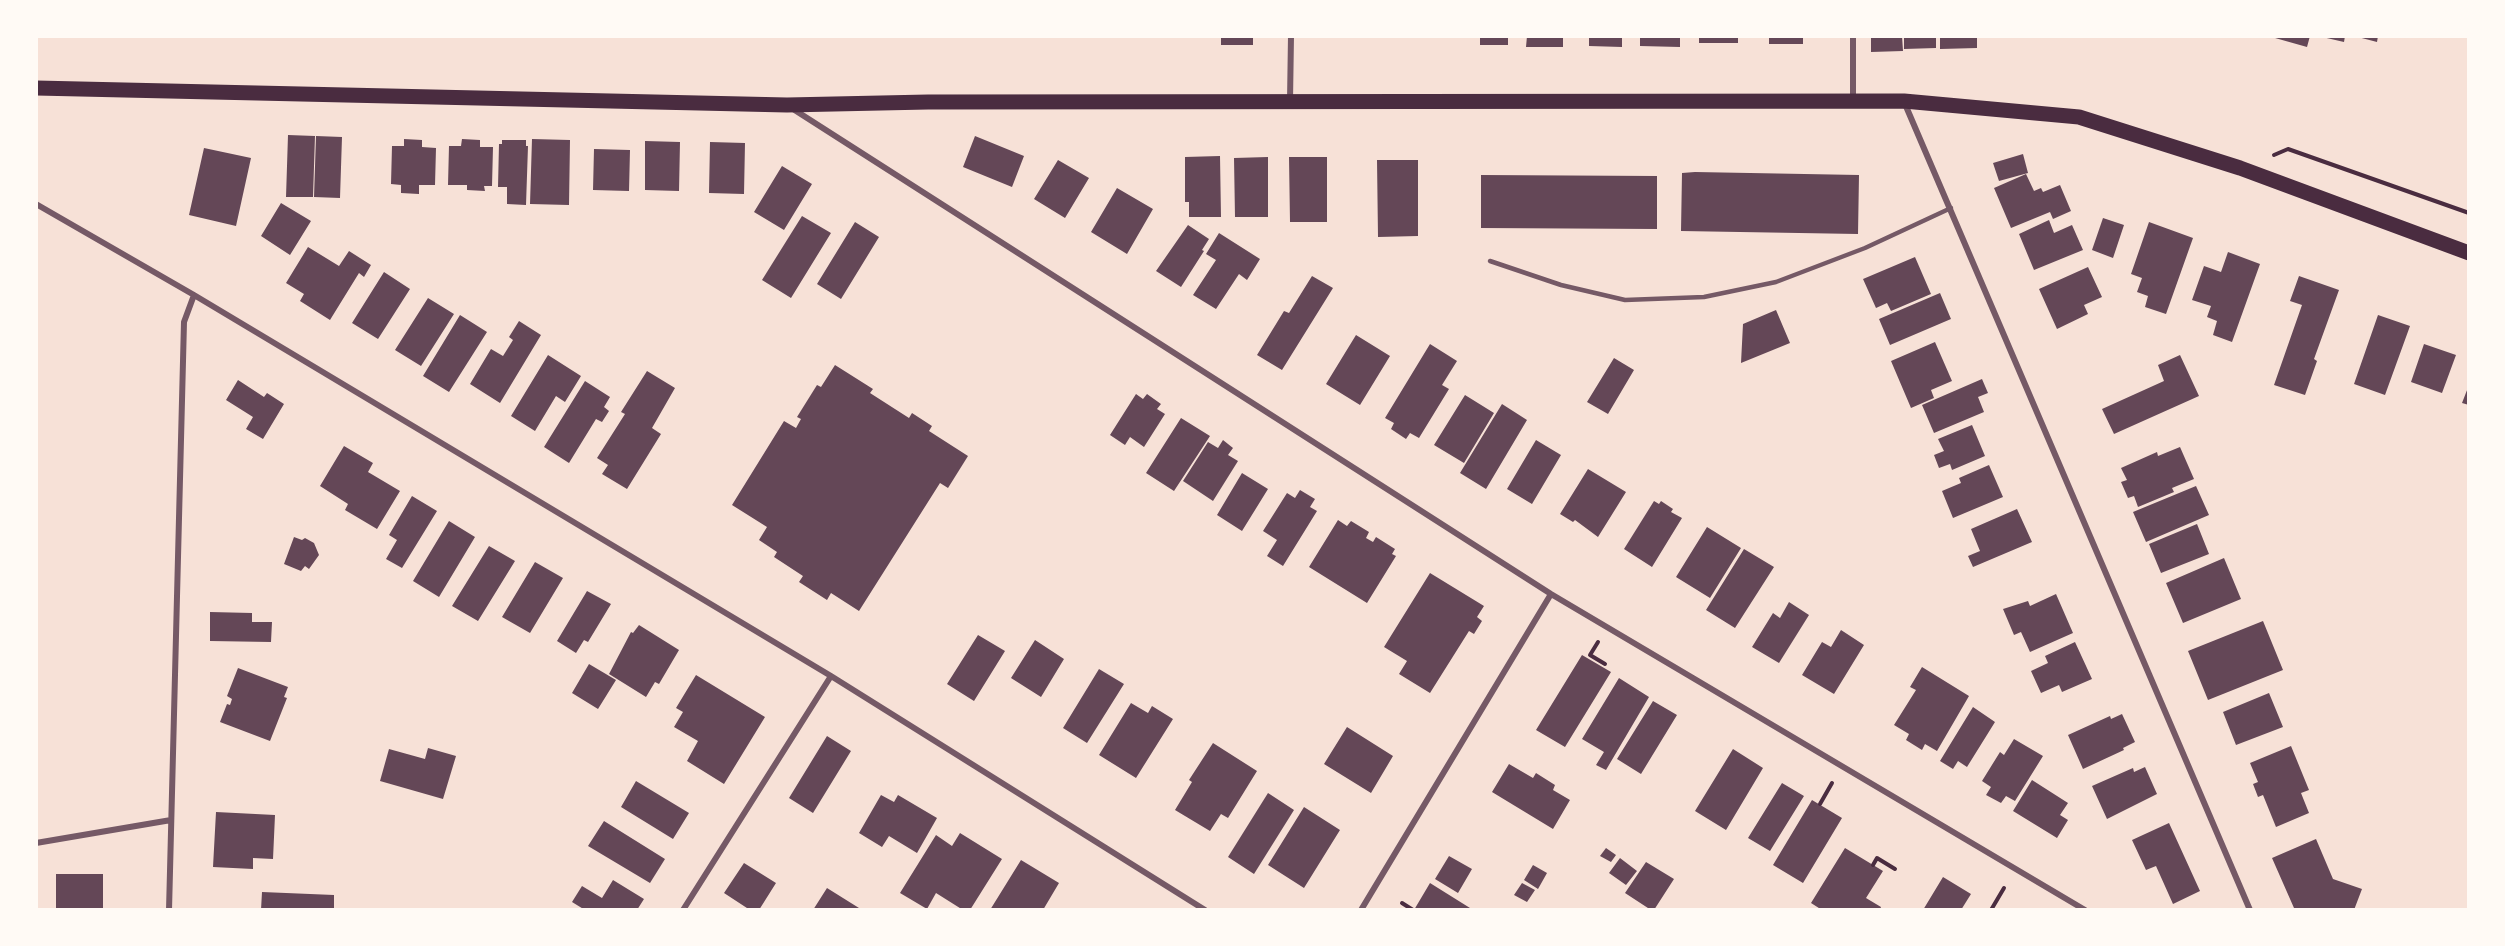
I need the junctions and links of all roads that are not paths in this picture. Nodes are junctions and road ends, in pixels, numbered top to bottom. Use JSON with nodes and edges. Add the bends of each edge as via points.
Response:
{"nodes":[{"id":1,"x":1292,"y":36,"type":"edge"},
{"id":2,"x":1852,"y":36,"type":"edge"},
{"id":3,"x":36,"y":88,"type":"edge"},
{"id":4,"x":1853,"y":100,"type":"junction"},
{"id":5,"x":1904,"y":100,"type":"junction"},
{"id":6,"x":1290,"y":102,"type":"junction"},
{"id":7,"x":788,"y":105,"type":"junction"},
{"id":8,"x":36,"y":204,"type":"edge"},
{"id":9,"x":1951,"y":208,"type":"junction"},
{"id":10,"x":2469,"y":253,"type":"edge"},
{"id":11,"x":1490,"y":261,"type":"dead end"},
{"id":12,"x":194,"y":296,"type":"junction"},
{"id":13,"x":1551,"y":594,"type":"junction"},
{"id":14,"x":831,"y":676,"type":"junction"},
{"id":15,"x":171,"y":820,"type":"junction"},
{"id":16,"x":36,"y":843,"type":"edge"},
{"id":17,"x":169,"y":910,"type":"edge"},
{"id":18,"x":683,"y":910,"type":"edge"},
{"id":19,"x":1205,"y":910,"type":"edge"},
{"id":20,"x":1361,"y":910,"type":"edge"},
{"id":21,"x":2085,"y":910,"type":"edge"},
{"id":22,"x":2250,"y":910,"type":"edge"}],
"edges":[{"from":1,"to":6,"type":"street"},
{"from":2,"to":4,"type":"street"},
{"from":3,"to":7,"type":"main road"},
{"from":4,"to":5,"type":"main road"},
{"from":4,"to":6,"type":"main road"},
{"from":5,"to":9,"type":"street"},
{"from":5,"to":10,"type":"main road","via":[[2079,117],[2240,168]]},
{"from":6,"to":7,"type":"main road"},
{"from":7,"to":13,"type":"street"},
{"from":8,"to":12,"type":"street"},
{"from":9,"to":11,"type":"lane","via":[[1865,248],[1776,282],[1704,297],[1625,300],[1561,285]]},
{"from":9,"to":22,"type":"street"},
{"from":12,"to":14,"type":"street"},
{"from":12,"to":15,"type":"street","via":[[184,322]]},
{"from":13,"to":20,"type":"street"},
{"from":13,"to":21,"type":"street"},
{"from":14,"to":18,"type":"street"},
{"from":14,"to":19,"type":"street"},
{"from":15,"to":16,"type":"street"},
{"from":15,"to":17,"type":"street"}]}
